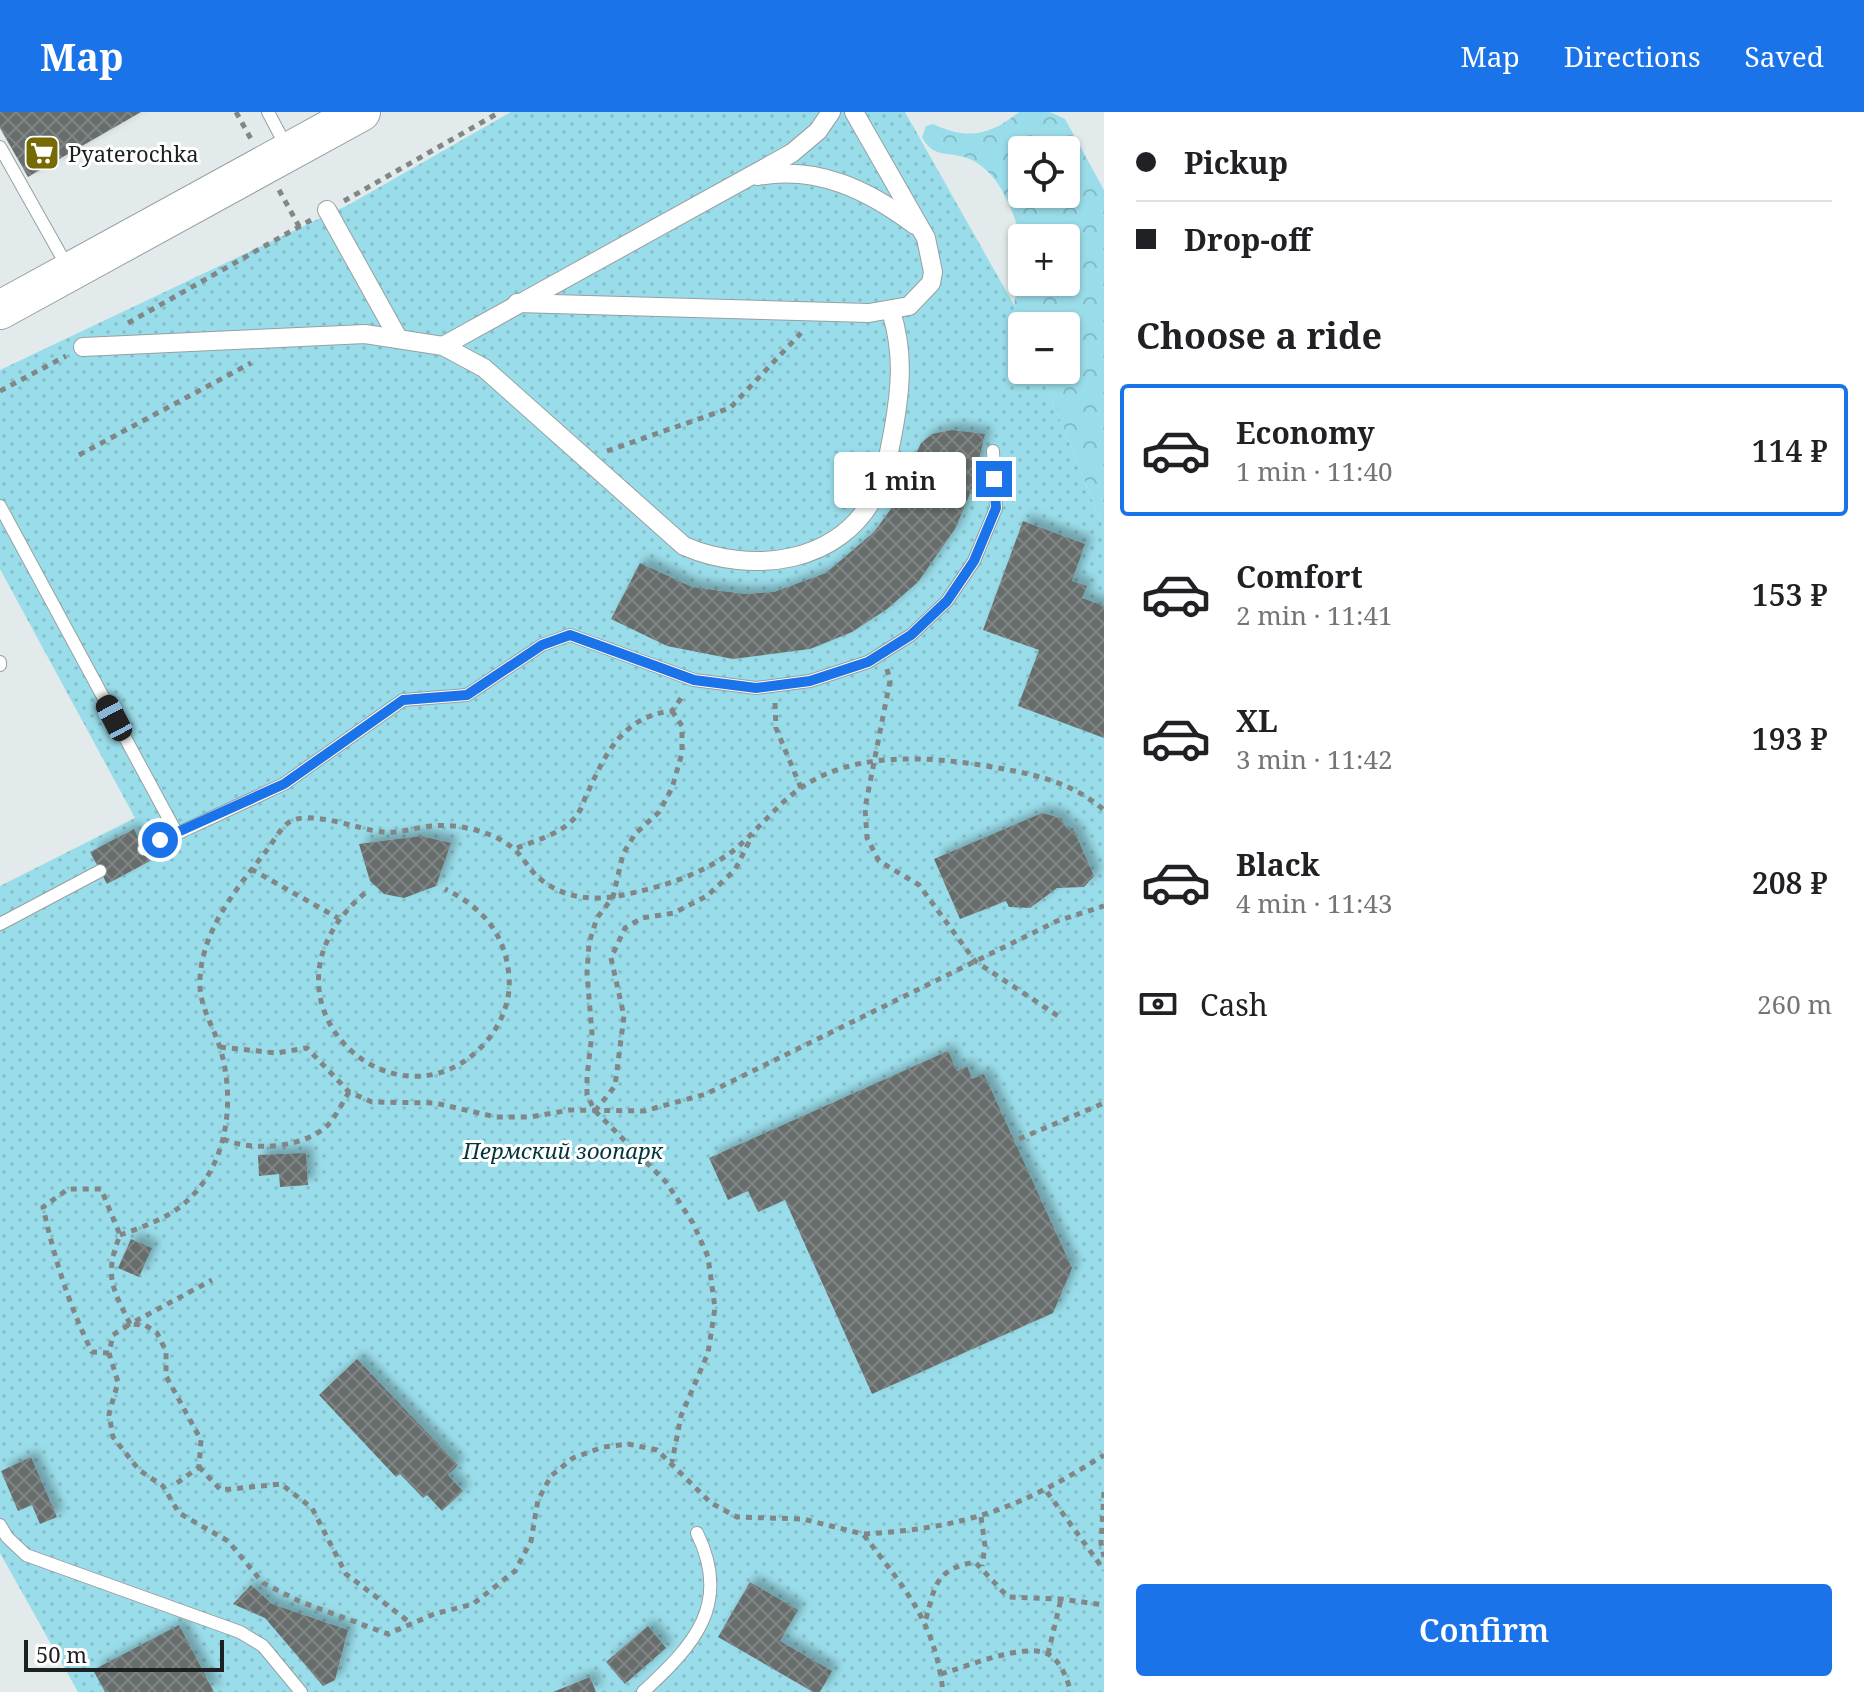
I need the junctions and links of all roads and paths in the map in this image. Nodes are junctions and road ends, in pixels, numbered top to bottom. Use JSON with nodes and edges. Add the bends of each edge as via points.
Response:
{"nodes":[{"id":1,"x":268,"y":112,"type":"edge"},
{"id":2,"x":361,"y":112,"type":"edge"},
{"id":3,"x":500,"y":112,"type":"edge"},
{"id":4,"x":831,"y":112,"type":"edge"},
{"id":5,"x":854,"y":112,"type":"edge"},
{"id":6,"x":0,"y":147,"type":"edge"},
{"id":7,"x":289,"y":151,"type":"junction"},
{"id":8,"x":743,"y":179,"type":"junction"},
{"id":9,"x":327,"y":210,"type":"junction"},
{"id":10,"x":920,"y":228,"type":"junction"},
{"id":11,"x":71,"y":273,"type":"junction"},
{"id":12,"x":517,"y":303,"type":"junction"},
{"id":13,"x":0,"y":310,"type":"edge"},
{"id":14,"x":891,"y":311,"type":"junction"},
{"id":15,"x":819,"y":314,"type":"junction"},
{"id":16,"x":397,"y":336,"type":"junction"},
{"id":17,"x":299,"y":337,"type":"junction"},
{"id":18,"x":443,"y":346,"type":"junction"},
{"id":19,"x":83,"y":347,"type":"junction"},
{"id":20,"x":0,"y":391,"type":"edge"},
{"id":21,"x":993,"y":451,"type":"dead end"},
{"id":22,"x":79,"y":455,"type":"dead end"},
{"id":23,"x":587,"y":457,"type":"junction"},
{"id":24,"x":0,"y":506,"type":"edge"},
{"id":25,"x":883,"y":652,"type":"junction"},
{"id":26,"x":694,"y":680,"type":"junction"},
{"id":27,"x":774,"y":686,"type":"junction"},
{"id":28,"x":672,"y":711,"type":"junction"},
{"id":29,"x":877,"y":759,"type":"junction"},
{"id":30,"x":801,"y":788,"type":"junction"},
{"id":31,"x":1104,"y":810,"type":"edge"},
{"id":32,"x":755,"y":830,"type":"junction"},
{"id":33,"x":176,"y":832,"type":"junction"},
{"id":34,"x":517,"y":848,"type":"junction"},
{"id":35,"x":144,"y":849,"type":"dead end"},
{"id":36,"x":251,"y":869,"type":"junction"},
{"id":37,"x":100,"y":871,"type":"dead end"},
{"id":38,"x":445,"y":889,"type":"dead end"},
{"id":39,"x":365,"y":893,"type":"dead end"},
{"id":40,"x":613,"y":897,"type":"junction"},
{"id":41,"x":1104,"y":906,"type":"edge"},
{"id":42,"x":338,"y":918,"type":"junction"},
{"id":43,"x":0,"y":924,"type":"edge"},
{"id":44,"x":975,"y":961,"type":"junction"},
{"id":45,"x":1058,"y":1016,"type":"dead end"},
{"id":46,"x":220,"y":1047,"type":"junction"},
{"id":47,"x":349,"y":1092,"type":"junction"},
{"id":48,"x":1104,"y":1103,"type":"edge"},
{"id":49,"x":595,"y":1111,"type":"junction"},
{"id":50,"x":223,"y":1139,"type":"junction"},
{"id":51,"x":1019,"y":1139,"type":"dead end"},
{"id":52,"x":120,"y":1235,"type":"junction"},
{"id":53,"x":212,"y":1280,"type":"dead end"},
{"id":54,"x":130,"y":1324,"type":"junction"},
{"id":55,"x":109,"y":1353,"type":"junction"},
{"id":56,"x":1104,"y":1455,"type":"edge"},
{"id":57,"x":672,"y":1462,"type":"junction"},
{"id":58,"x":199,"y":1467,"type":"junction"},
{"id":59,"x":177,"y":1483,"type":"dead end"},
{"id":60,"x":1047,"y":1492,"type":"junction"},
{"id":61,"x":1104,"y":1492,"type":"edge"},
{"id":62,"x":981,"y":1517,"type":"junction"},
{"id":63,"x":0,"y":1525,"type":"edge"},
{"id":64,"x":697,"y":1533,"type":"dead end"},
{"id":65,"x":863,"y":1534,"type":"junction"},
{"id":66,"x":1104,"y":1557,"type":"edge"},
{"id":67,"x":982,"y":1566,"type":"junction"},
{"id":68,"x":1104,"y":1570,"type":"edge"},
{"id":69,"x":1061,"y":1599,"type":"junction"},
{"id":70,"x":1104,"y":1605,"type":"edge"},
{"id":71,"x":926,"y":1620,"type":"junction"},
{"id":72,"x":412,"y":1624,"type":"junction"},
{"id":73,"x":1048,"y":1654,"type":"junction"},
{"id":74,"x":941,"y":1674,"type":"junction"},
{"id":75,"x":301,"y":1692,"type":"edge"},
{"id":76,"x":643,"y":1692,"type":"edge"},
{"id":77,"x":943,"y":1692,"type":"edge"},
{"id":78,"x":1071,"y":1692,"type":"edge"}],
"edges":[{"from":1,"to":7,"type":"lane"},
{"from":2,"to":7,"type":"main road"},
{"from":3,"to":9,"type":"path"},
{"from":4,"to":8,"type":"street","via":[[805,144]]},
{"from":5,"to":10,"type":"street"},
{"from":6,"to":11,"type":"lane"},
{"from":7,"to":11,"type":"main road"},
{"from":8,"to":10,"type":"street","via":[[786,172],[820,176],[882,203]]},
{"from":8,"to":12,"type":"street"},
{"from":9,"to":16,"type":"street"},
{"from":9,"to":19,"type":"path"},
{"from":10,"to":14,"type":"street","via":[[931,253],[931,283],[918,300]]},
{"from":11,"to":13,"type":"main road"},
{"from":12,"to":15,"type":"street"},
{"from":12,"to":18,"type":"street"},
{"from":14,"to":15,"type":"street"},
{"from":14,"to":23,"type":"street","via":[[901,344],[901,379],[884,474],[866,510],[808,554],[749,563],[684,546]]},
{"from":15,"to":23,"type":"path","via":[[730,408]]},
{"from":16,"to":17,"type":"street"},
{"from":16,"to":18,"type":"street"},
{"from":17,"to":19,"type":"street"},
{"from":17,"to":22,"type":"path"},
{"from":18,"to":23,"type":"street","via":[[484,368]]},
{"from":19,"to":20,"type":"path"},
{"from":21,"to":25,"type":"lane","via":[[996,508],[974,561],[947,601],[911,635]]},
{"from":24,"to":33,"type":"lane"},
{"from":25,"to":27,"type":"lane","via":[[810,681]]},
{"from":25,"to":29,"type":"path","via":[[890,681]]},
{"from":26,"to":27,"type":"lane"},
{"from":26,"to":28,"type":"path"},
{"from":26,"to":33,"type":"lane","via":[[570,635],[542,645],[467,695],[403,700],[284,784]]},
{"from":27,"to":30,"type":"path","via":[[776,728]]},
{"from":28,"to":34,"type":"path","via":[[650,713],[628,727],[607,751],[577,815],[559,831]]},
{"from":28,"to":40,"type":"path","via":[[682,726],[675,776],[659,812],[623,854]]},
{"from":29,"to":30,"type":"path"},
{"from":29,"to":31,"type":"path","via":[[944,759],[1024,772],[1064,783]]},
{"from":29,"to":44,"type":"path","via":[[865,808],[867,838],[879,861],[919,885]]},
{"from":30,"to":32,"type":"path"},
{"from":32,"to":40,"type":"path","via":[[690,876]]},
{"from":32,"to":49,"type":"path","via":[[735,870],[707,896],[625,928],[611,958],[624,1016],[615,1086]]},
{"from":33,"to":35,"type":"lane"},
{"from":34,"to":36,"type":"path","via":[[459,826],[387,833],[306,816],[289,823]]},
{"from":34,"to":40,"type":"path","via":[[542,881],[581,899]]},
{"from":36,"to":42,"type":"path"},
{"from":36,"to":46,"type":"path","via":[[216,920],[200,976],[202,1006]]},
{"from":37,"to":43,"type":"lane"},
{"from":38,"to":42,"type":"path","via":[[479,910],[492,925],[508,961],[510,981],[504,1011],[490,1037],[477,1052],[442,1071],[422,1075],[383,1070],[348,1050],[335,1035],[319,998],[318,978],[323,949]]},
{"from":39,"to":42,"type":"path"},
{"from":40,"to":49,"type":"path","via":[[597,918],[589,943],[592,1034],[587,1095]]},
{"from":41,"to":44,"type":"path","via":[[1057,921]]},
{"from":44,"to":45,"type":"path"},
{"from":44,"to":49,"type":"path","via":[[706,1094],[644,1111]]},
{"from":46,"to":47,"type":"path","via":[[276,1053],[307,1048]]},
{"from":46,"to":50,"type":"path","via":[[229,1084]]},
{"from":47,"to":49,"type":"path","via":[[372,1102],[435,1103],[496,1117]]},
{"from":47,"to":50,"type":"path","via":[[327,1126],[297,1140],[256,1148]]},
{"from":48,"to":51,"type":"path"},
{"from":49,"to":57,"type":"path","via":[[666,1182],[708,1257],[715,1308],[708,1353],[681,1416]]},
{"from":50,"to":52,"type":"path","via":[[208,1176],[187,1202]]},
{"from":52,"to":54,"type":"path","via":[[110,1260],[110,1283]]},
{"from":52,"to":55,"type":"path","via":[[101,1189],[68,1189],[43,1207],[76,1321],[92,1352]]},
{"from":53,"to":54,"type":"path"},
{"from":54,"to":55,"type":"path","via":[[113,1335]]},
{"from":54,"to":58,"type":"path","via":[[157,1333],[166,1351],[166,1376],[201,1440]]},
{"from":55,"to":72,"type":"path","via":[[118,1382],[109,1414],[113,1437],[139,1470],[163,1486],[179,1513],[228,1541],[263,1583],[301,1602],[388,1634]]},
{"from":56,"to":60,"type":"path"},
{"from":57,"to":65,"type":"path","via":[[711,1503],[737,1517],[803,1519]]},
{"from":57,"to":72,"type":"path","via":[[657,1450],[628,1444],[573,1458],[551,1476],[538,1500],[531,1541],[515,1571],[473,1604]]},
{"from":58,"to":59,"type":"path"},
{"from":58,"to":72,"type":"path","via":[[221,1490],[281,1484],[312,1508],[346,1574]]},
{"from":60,"to":62,"type":"path"},
{"from":60,"to":68,"type":"path"},
{"from":61,"to":66,"type":"path"},
{"from":62,"to":65,"type":"path","via":[[913,1531]]},
{"from":62,"to":67,"type":"path"},
{"from":63,"to":75,"type":"lane","via":[[26,1555],[240,1632],[263,1646]]},
{"from":64,"to":76,"type":"lane","via":[[711,1580],[703,1624]]},
{"from":65,"to":71,"type":"path"},
{"from":67,"to":69,"type":"path","via":[[1008,1597]]},
{"from":67,"to":71,"type":"path","via":[[958,1565],[944,1573]]},
{"from":69,"to":70,"type":"path"},
{"from":69,"to":73,"type":"path"},
{"from":71,"to":74,"type":"path"},
{"from":73,"to":74,"type":"path","via":[[1010,1654]]},
{"from":73,"to":78,"type":"path","via":[[1064,1671]]},
{"from":74,"to":77,"type":"path"}]}
